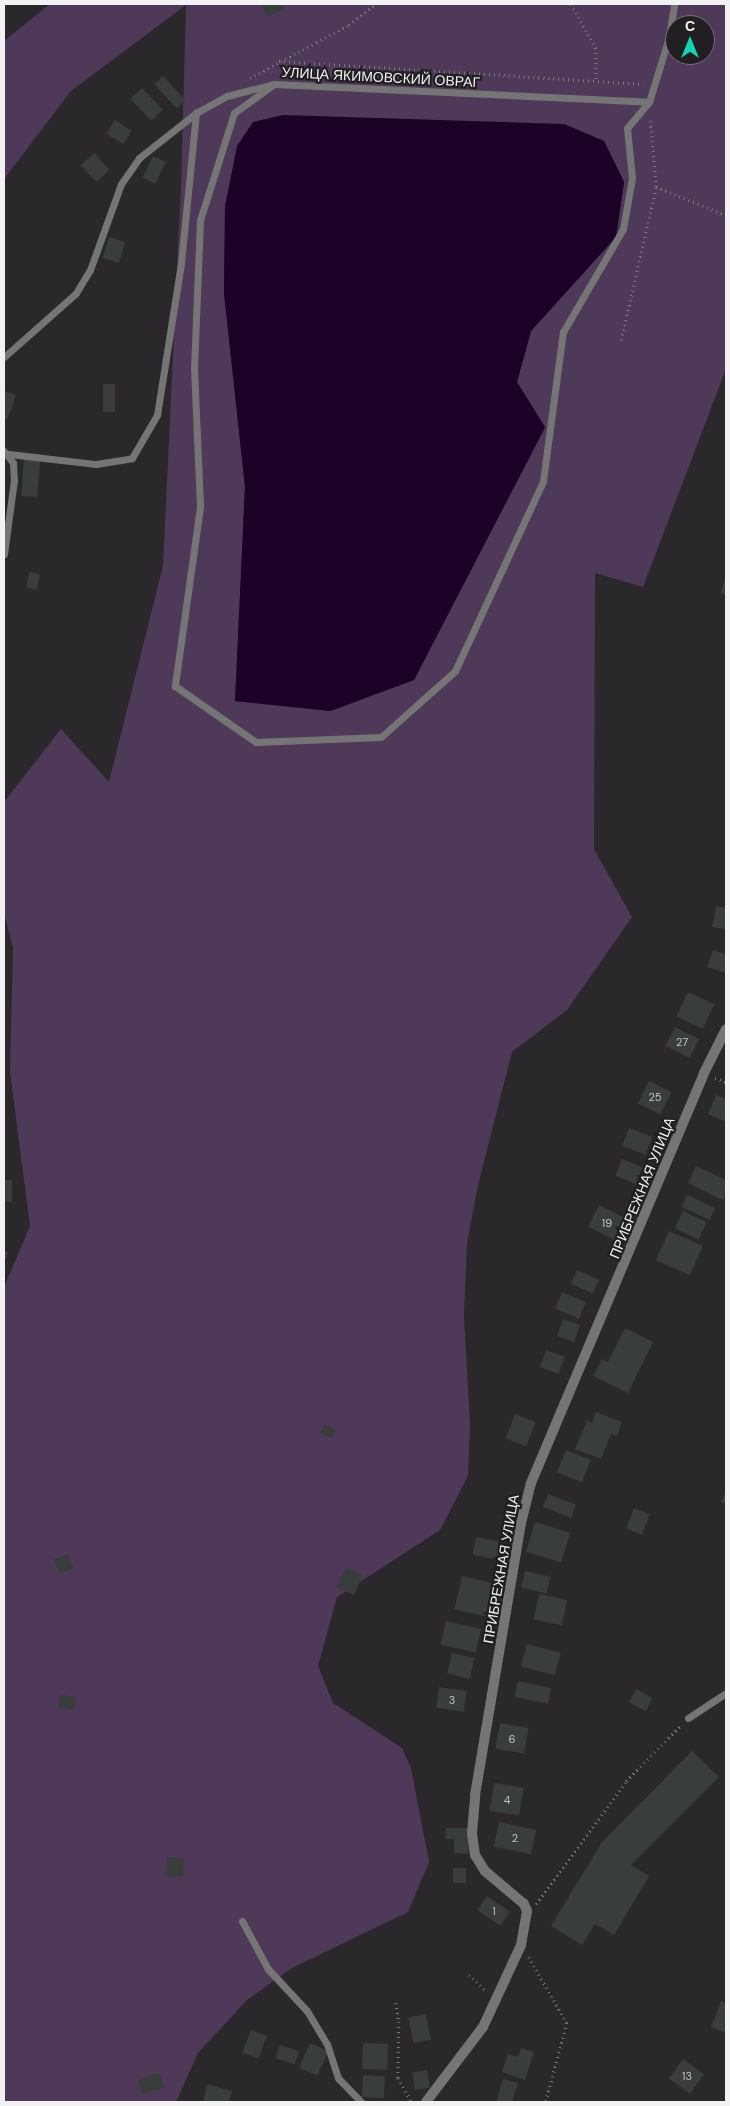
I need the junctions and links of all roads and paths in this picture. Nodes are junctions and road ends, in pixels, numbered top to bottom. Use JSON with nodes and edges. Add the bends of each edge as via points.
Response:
{"nodes":[{"id":1,"x":376,"y":4,"type":"edge"},
{"id":2,"x":570,"y":4,"type":"edge"},
{"id":3,"x":674,"y":4,"type":"edge"},
{"id":4,"x":279,"y":61,"type":"junction"},
{"id":5,"x":596,"y":81,"type":"junction"},
{"id":6,"x":274,"y":84,"type":"junction"},
{"id":7,"x":654,"y":85,"type":"junction"},
{"id":8,"x":227,"y":96,"type":"junction"},
{"id":9,"x":649,"y":102,"type":"junction"},
{"id":10,"x":196,"y":113,"type":"junction"},
{"id":11,"x":656,"y":187,"type":"junction"},
{"id":12,"x":726,"y":215,"type":"edge"},
{"id":13,"x":621,"y":340,"type":"dead end"},
{"id":14,"x":4,"y":357,"type":"edge"},
{"id":15,"x":6,"y":452,"type":"edge"},
{"id":16,"x":4,"y":554,"type":"edge"},
{"id":17,"x":726,"y":1030,"type":"edge"},
{"id":18,"x":726,"y":1693,"type":"edge"},
{"id":19,"x":688,"y":1718,"type":"joint"},
{"id":20,"x":526,"y":1919,"type":"junction"},
{"id":21,"x":242,"y":1921,"type":"dead end"},
{"id":22,"x":521,"y":1945,"type":"junction"},
{"id":23,"x":469,"y":1975,"type":"dead end"},
{"id":24,"x":496,"y":1998,"type":"junction"},
{"id":25,"x":396,"y":2003,"type":"dead end"},
{"id":26,"x":360,"y":2102,"type":"edge"},
{"id":27,"x":412,"y":2102,"type":"edge"},
{"id":28,"x":426,"y":2102,"type":"edge"},
{"id":29,"x":546,"y":2102,"type":"edge"}],
"edges":[{"from":1,"to":4,"type":"path","via":[[349,25]]},
{"from":2,"to":5,"type":"path","via":[[596,48]]},
{"from":3,"to":7,"type":"lane","via":[[669,37]]},
{"from":4,"to":5,"type":"path"},
{"from":4,"to":8,"type":"path"},
{"from":5,"to":7,"type":"path"},
{"from":6,"to":8,"type":"lane","name":"УЛИЦА ЯКИМОВСКИЙ ОВРАГ"},
{"from":6,"to":9,"type":"lane","name":"УЛИЦА ЯКИМОВСКИЙ ОВРАГ"},
{"from":6,"to":9,"type":"lane","via":[[234,113],[200,220],[194,368],[200,507],[174,686],[256,742],[381,737],[455,671],[543,481],[563,332],[623,229],[632,178],[627,128]]},
{"from":7,"to":9,"type":"lane"},
{"from":8,"to":10,"type":"lane","name":"УЛИЦА ЯКИМОВСКИЙ ОВРАГ"},
{"from":9,"to":11,"type":"path"},
{"from":10,"to":14,"type":"lane","name":"УЛИЦА ЯКИМОВСКИЙ ОВРАГ","via":[[139,158],[121,184],[90,270],[76,293]]},
{"from":10,"to":15,"type":"lane","via":[[181,263],[157,415],[132,458],[96,464]]},
{"from":11,"to":12,"type":"path"},
{"from":11,"to":13,"type":"path"},
{"from":15,"to":16,"type":"lane","via":[[13,463],[14,502]]},
{"from":17,"to":20,"type":"street","name":"ПРИБРЕЖНАЯ УЛИЦА","via":[[704,1073],[595,1337],[541,1455],[521,1524],[475,1796],[472,1834],[475,1855],[485,1871],[524,1904]]},
{"from":18,"to":19,"type":"lane"},
{"from":19,"to":20,"type":"path","via":[[626,1780]]},
{"from":20,"to":22,"type":"street"},
{"from":21,"to":26,"type":"lane","via":[[268,1970],[307,2011],[327,2044],[338,2078]]},
{"from":22,"to":24,"type":"street"},
{"from":22,"to":29,"type":"path","via":[[567,2023]]},
{"from":23,"to":24,"type":"path"},
{"from":24,"to":28,"type":"street","via":[[483,2027]]},
{"from":25,"to":27,"type":"path","via":[[400,2022],[398,2078]]}]}
